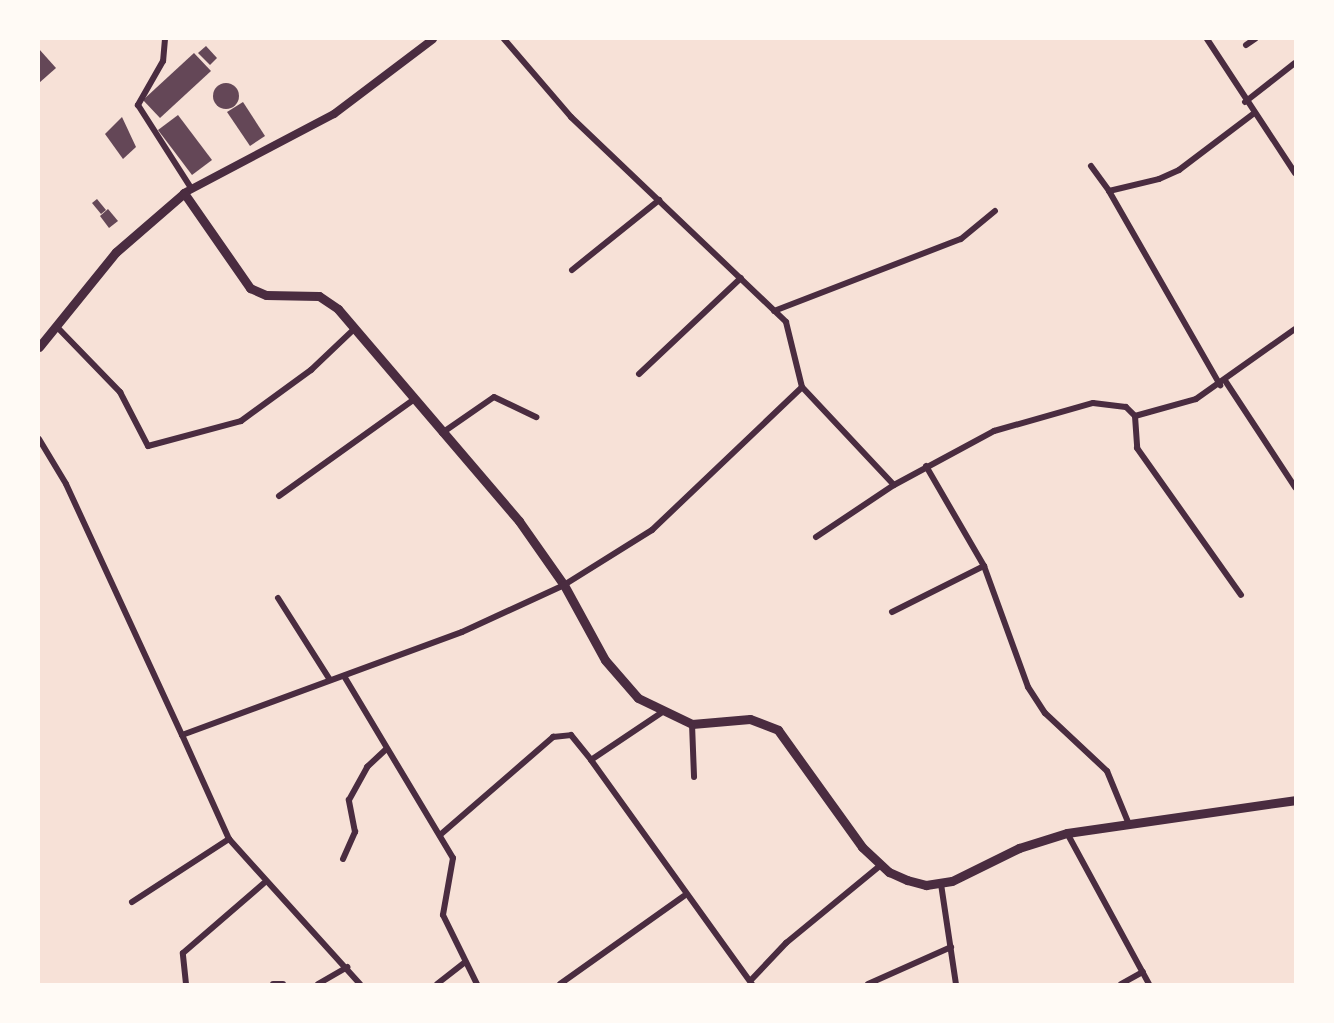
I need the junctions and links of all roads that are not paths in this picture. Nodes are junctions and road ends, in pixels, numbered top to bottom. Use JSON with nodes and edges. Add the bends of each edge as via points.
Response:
{"nodes":[{"id":1,"x":165,"y":39,"type":"edge"},
{"id":2,"x":433,"y":39,"type":"edge"},
{"id":3,"x":504,"y":39,"type":"edge"},
{"id":4,"x":1207,"y":39,"type":"edge"},
{"id":5,"x":1255,"y":39,"type":"edge"},
{"id":6,"x":1246,"y":45,"type":"dead end"},
{"id":7,"x":1295,"y":63,"type":"edge"},
{"id":8,"x":1245,"y":102,"type":"junction"},
{"id":9,"x":1254,"y":114,"type":"junction"},
{"id":10,"x":1091,"y":165,"type":"dead end"},
{"id":11,"x":1295,"y":173,"type":"edge"},
{"id":12,"x":188,"y":191,"type":"junction"},
{"id":13,"x":1109,"y":191,"type":"junction"},
{"id":14,"x":659,"y":200,"type":"junction"},
{"id":15,"x":995,"y":211,"type":"dead end"},
{"id":16,"x":572,"y":270,"type":"dead end"},
{"id":17,"x":741,"y":278,"type":"junction"},
{"id":18,"x":774,"y":310,"type":"junction"},
{"id":19,"x":57,"y":327,"type":"junction"},
{"id":20,"x":354,"y":329,"type":"junction"},
{"id":21,"x":1295,"y":329,"type":"edge"},
{"id":22,"x":39,"y":347,"type":"edge"},
{"id":23,"x":639,"y":374,"type":"dead end"},
{"id":24,"x":1223,"y":384,"type":"junction"},
{"id":25,"x":802,"y":387,"type":"junction"},
{"id":26,"x":413,"y":400,"type":"junction"},
{"id":27,"x":1135,"y":416,"type":"junction"},
{"id":28,"x":536,"y":417,"type":"dead end"},
{"id":29,"x":442,"y":434,"type":"junction"},
{"id":30,"x":39,"y":439,"type":"edge"},
{"id":31,"x":926,"y":466,"type":"junction"},
{"id":32,"x":894,"y":485,"type":"junction"},
{"id":33,"x":1295,"y":487,"type":"edge"},
{"id":34,"x":279,"y":496,"type":"dead end"},
{"id":35,"x":816,"y":537,"type":"dead end"},
{"id":36,"x":984,"y":566,"type":"junction"},
{"id":37,"x":564,"y":585,"type":"junction"},
{"id":38,"x":1241,"y":596,"type":"dead end"},
{"id":39,"x":278,"y":598,"type":"dead end"},
{"id":40,"x":892,"y":612,"type":"dead end"},
{"id":41,"x":344,"y":676,"type":"junction"},
{"id":42,"x":330,"y":680,"type":"junction"},
{"id":43,"x":661,"y":713,"type":"junction"},
{"id":44,"x":692,"y":724,"type":"junction"},
{"id":45,"x":182,"y":735,"type":"junction"},
{"id":46,"x":386,"y":749,"type":"junction"},
{"id":47,"x":591,"y":760,"type":"junction"},
{"id":48,"x":694,"y":777,"type":"dead end"},
{"id":49,"x":1295,"y":800,"type":"edge"},
{"id":50,"x":1128,"y":822,"type":"junction"},
{"id":51,"x":1067,"y":833,"type":"junction"},
{"id":52,"x":440,"y":835,"type":"junction"},
{"id":53,"x":229,"y":840,"type":"junction"},
{"id":54,"x":343,"y":859,"type":"dead end"},
{"id":55,"x":881,"y":865,"type":"junction"},
{"id":56,"x":264,"y":883,"type":"junction"},
{"id":57,"x":941,"y":884,"type":"junction"},
{"id":58,"x":684,"y":896,"type":"junction"},
{"id":59,"x":132,"y":902,"type":"dead end"},
{"id":60,"x":951,"y":947,"type":"junction"},
{"id":61,"x":465,"y":962,"type":"junction"},
{"id":62,"x":348,"y":967,"type":"junction"},
{"id":63,"x":1143,"y":972,"type":"junction"},
{"id":64,"x":752,"y":982,"type":"edge"},
{"id":65,"x":186,"y":984,"type":"edge"},
{"id":66,"x":273,"y":984,"type":"edge"},
{"id":67,"x":283,"y":984,"type":"edge"},
{"id":68,"x":318,"y":984,"type":"edge"},
{"id":69,"x":360,"y":984,"type":"edge"},
{"id":70,"x":437,"y":984,"type":"edge"},
{"id":71,"x":477,"y":984,"type":"edge"},
{"id":72,"x":560,"y":984,"type":"edge"},
{"id":73,"x":868,"y":984,"type":"edge"},
{"id":74,"x":956,"y":984,"type":"edge"},
{"id":75,"x":1121,"y":984,"type":"edge"},
{"id":76,"x":1149,"y":984,"type":"edge"}],
"edges":[{"from":1,"to":12,"type":"street","via":[[163,61],[138,105]]},
{"from":2,"to":12,"type":"street","via":[[334,114]]},
{"from":3,"to":14,"type":"street","via":[[541,87]]},
{"from":4,"to":8,"type":"street"},
{"from":5,"to":6,"type":"street"},
{"from":7,"to":8,"type":"street"},
{"from":8,"to":9,"type":"street"},
{"from":9,"to":11,"type":"street"},
{"from":9,"to":13,"type":"street","via":[[1179,170]]},
{"from":10,"to":13,"type":"street"},
{"from":12,"to":19,"type":"main road","via":[[116,252]]},
{"from":12,"to":20,"type":"main road","via":[[250,288],[266,295],[326,297]]},
{"from":13,"to":24,"type":"street"},
{"from":14,"to":16,"type":"street"},
{"from":14,"to":17,"type":"street"},
{"from":15,"to":18,"type":"street","via":[[961,239]]},
{"from":17,"to":18,"type":"street"},
{"from":17,"to":23,"type":"street"},
{"from":18,"to":25,"type":"street","via":[[790,329]]},
{"from":19,"to":20,"type":"street","via":[[120,392],[148,446],[241,421],[311,370]]},
{"from":19,"to":22,"type":"main road"},
{"from":20,"to":26,"type":"main road"},
{"from":21,"to":24,"type":"street"},
{"from":24,"to":27,"type":"street","via":[[1196,399]]},
{"from":24,"to":33,"type":"street"},
{"from":25,"to":32,"type":"street"},
{"from":25,"to":37,"type":"street","via":[[652,530]]},
{"from":26,"to":29,"type":"main road"},
{"from":26,"to":34,"type":"street"},
{"from":27,"to":31,"type":"street","via":[[1126,407],[1093,403],[994,431]]},
{"from":27,"to":38,"type":"street","via":[[1137,448]]},
{"from":28,"to":29,"type":"street","via":[[494,397]]},
{"from":29,"to":37,"type":"main road","via":[[519,521]]},
{"from":30,"to":45,"type":"street","via":[[66,484]]},
{"from":31,"to":32,"type":"street"},
{"from":31,"to":36,"type":"street"},
{"from":32,"to":35,"type":"street"},
{"from":36,"to":40,"type":"street"},
{"from":36,"to":50,"type":"street","via":[[1028,687],[1045,713],[1107,771]]},
{"from":37,"to":41,"type":"street","via":[[462,632]]},
{"from":37,"to":43,"type":"main road","via":[[605,660],[638,698]]},
{"from":39,"to":42,"type":"street"},
{"from":41,"to":42,"type":"street"},
{"from":41,"to":46,"type":"street"},
{"from":42,"to":45,"type":"street"},
{"from":43,"to":44,"type":"main road"},
{"from":43,"to":47,"type":"street"},
{"from":44,"to":48,"type":"street"},
{"from":44,"to":55,"type":"main road","via":[[750,719],[778,730],[862,847]]},
{"from":45,"to":53,"type":"street"},
{"from":46,"to":52,"type":"street"},
{"from":46,"to":54,"type":"street","via":[[367,767],[349,800],[355,838]]},
{"from":47,"to":52,"type":"street","via":[[572,735],[553,737]]},
{"from":47,"to":58,"type":"street"},
{"from":49,"to":50,"type":"main road"},
{"from":50,"to":51,"type":"main road"},
{"from":51,"to":57,"type":"main road","via":[[1020,848]]},
{"from":51,"to":63,"type":"street"},
{"from":52,"to":61,"type":"street","via":[[453,858],[442,915]]},
{"from":53,"to":56,"type":"street"},
{"from":53,"to":59,"type":"street"},
{"from":55,"to":57,"type":"main road","via":[[907,880]]},
{"from":55,"to":64,"type":"street","via":[[803,927]]},
{"from":56,"to":62,"type":"street"},
{"from":56,"to":65,"type":"street","via":[[183,953]]},
{"from":57,"to":60,"type":"street"},
{"from":58,"to":64,"type":"street"},
{"from":58,"to":72,"type":"street"},
{"from":60,"to":73,"type":"street"},
{"from":60,"to":74,"type":"street"},
{"from":61,"to":70,"type":"street"},
{"from":61,"to":71,"type":"street"},
{"from":62,"to":68,"type":"street"},
{"from":62,"to":69,"type":"street"},
{"from":63,"to":75,"type":"street"},
{"from":63,"to":76,"type":"street"},
{"from":66,"to":67,"type":"street"}]}
